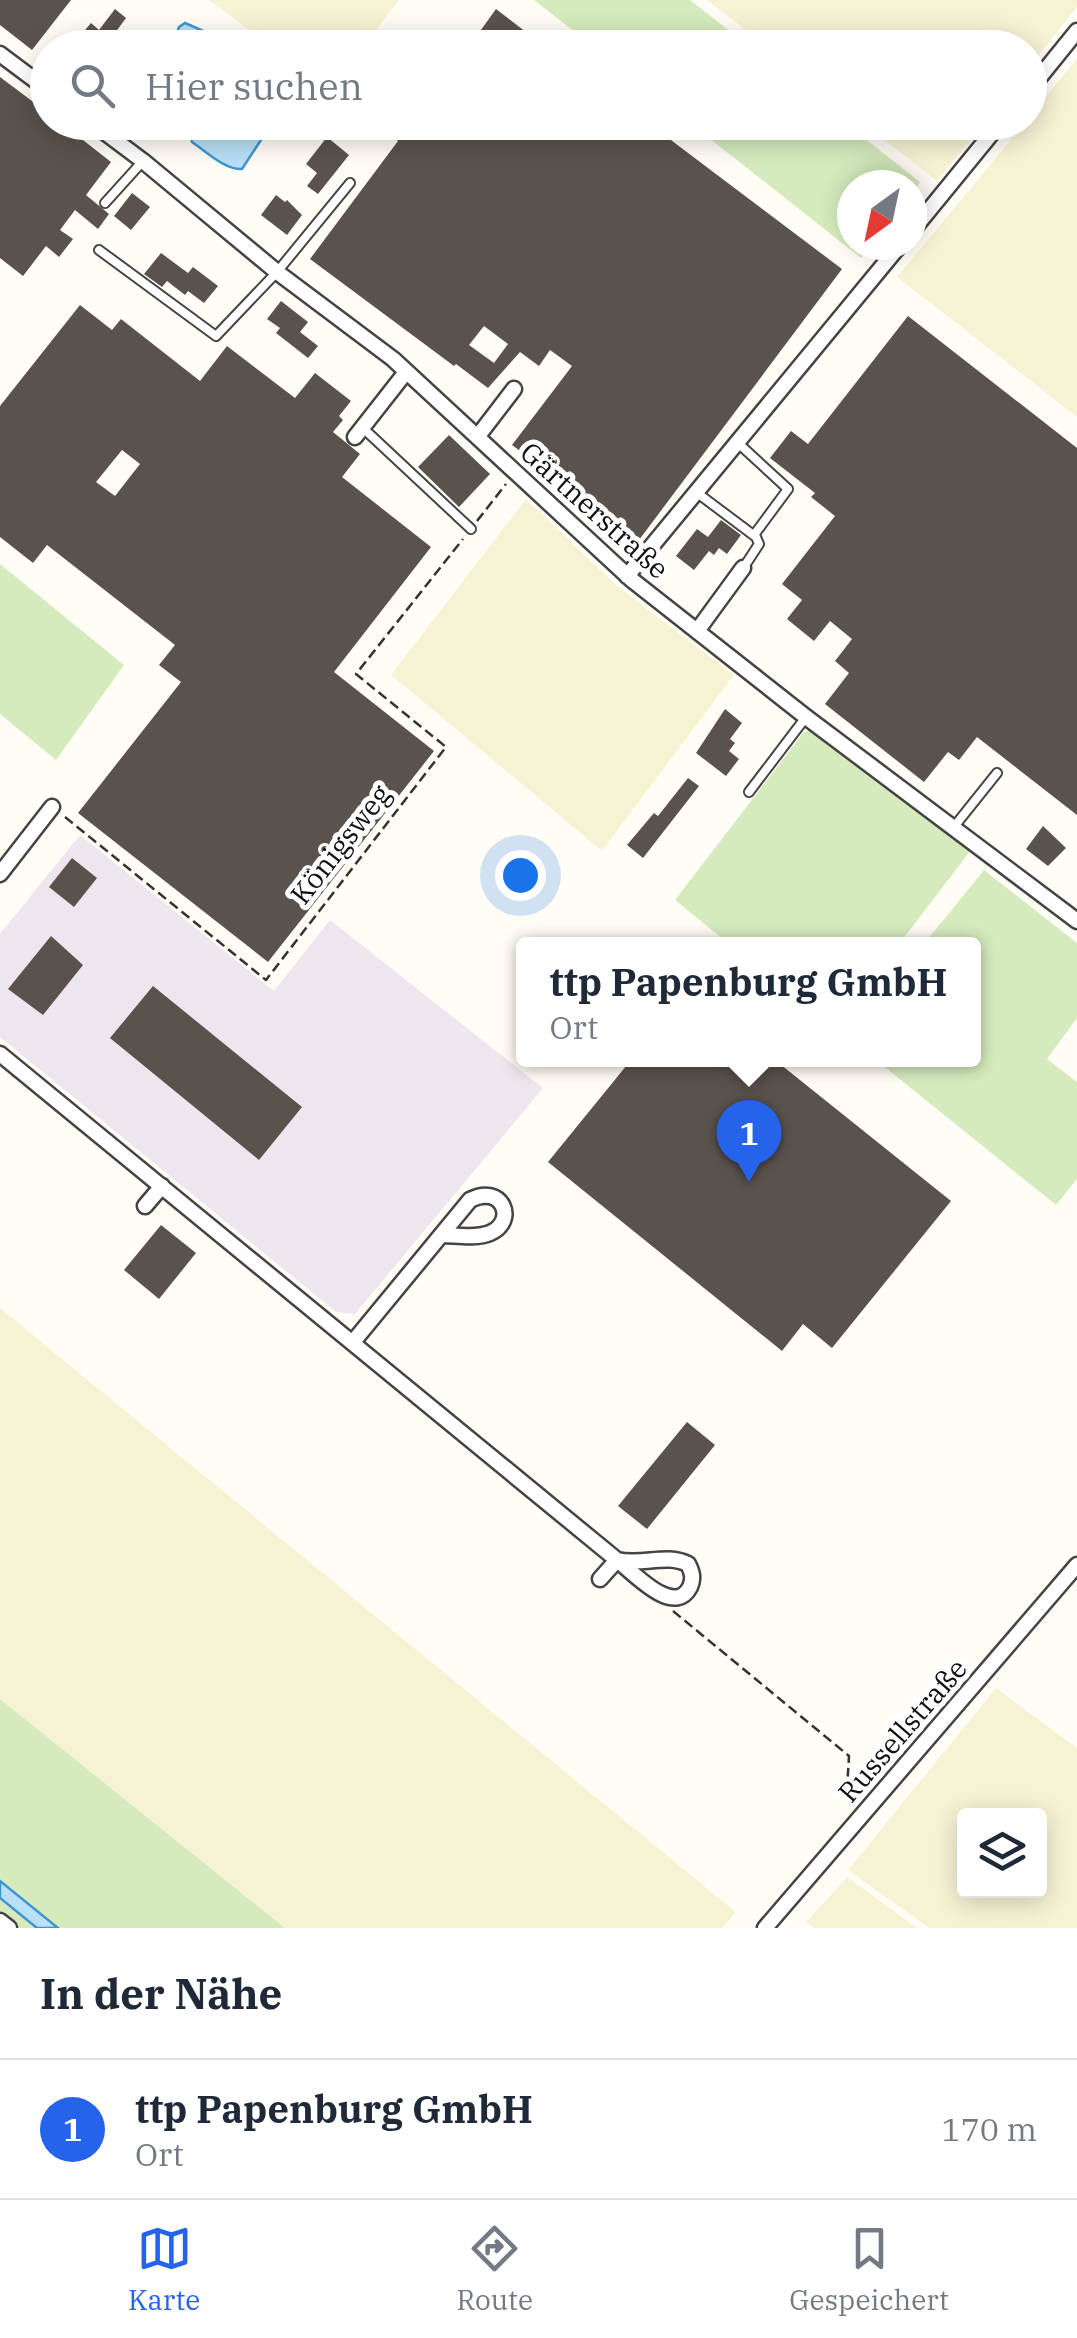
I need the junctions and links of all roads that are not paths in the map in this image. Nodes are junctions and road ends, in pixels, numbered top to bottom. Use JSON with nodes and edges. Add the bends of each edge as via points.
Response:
{"nodes":[{"id":1,"x":1077,"y":31,"type":"edge"},
{"id":2,"x":0,"y":54,"type":"edge"},
{"id":3,"x":1047,"y":67,"type":"edge"},
{"id":4,"x":30,"y":76,"type":"edge"},
{"id":5,"x":115,"y":140,"type":"edge"},
{"id":6,"x":987,"y":140,"type":"edge"},
{"id":7,"x":144,"y":161,"type":"junction"},
{"id":8,"x":350,"y":183,"type":"dead end"},
{"id":9,"x":105,"y":204,"type":"dead end"},
{"id":10,"x":927,"y":213,"type":"edge"},
{"id":11,"x":100,"y":250,"type":"dead end"},
{"id":12,"x":888,"y":260,"type":"edge"},
{"id":13,"x":277,"y":272,"type":"junction"},
{"id":14,"x":406,"y":372,"type":"junction"},
{"id":15,"x":514,"y":389,"type":"dead end"},
{"id":16,"x":360,"y":433,"type":"joint"},
{"id":17,"x":478,"y":436,"type":"junction"},
{"id":18,"x":737,"y":442,"type":"junction"},
{"id":19,"x":696,"y":492,"type":"junction"},
{"id":20,"x":471,"y":529,"type":"road end"},
{"id":21,"x":754,"y":535,"type":"junction"},
{"id":22,"x":743,"y":568,"type":"joint"},
{"id":23,"x":627,"y":576,"type":"junction"},
{"id":24,"x":698,"y":631,"type":"junction"},
{"id":25,"x":806,"y":717,"type":"junction"},
{"id":26,"x":997,"y":772,"type":"dead end"},
{"id":27,"x":748,"y":792,"type":"dead end"},
{"id":28,"x":52,"y":807,"type":"road end"},
{"id":29,"x":953,"y":828,"type":"junction"},
{"id":30,"x":0,"y":874,"type":"edge"},
{"id":31,"x":1077,"y":921,"type":"edge"},
{"id":32,"x":0,"y":1054,"type":"edge"},
{"id":33,"x":162,"y":1186,"type":"junction"},
{"id":34,"x":145,"y":1206,"type":"dead end"},
{"id":35,"x":441,"y":1235,"type":"dead end"},
{"id":36,"x":353,"y":1342,"type":"junction"},
{"id":37,"x":616,"y":1560,"type":"junction"},
{"id":38,"x":1077,"y":1565,"type":"edge"},
{"id":39,"x":600,"y":1579,"type":"dead end"},
{"id":40,"x":0,"y":1921,"type":"edge"},
{"id":41,"x":9,"y":1928,"type":"edge"},
{"id":42,"x":765,"y":1928,"type":"edge"}],
"edges":[{"from":1,"to":3,"type":"street"},
{"from":2,"to":4,"type":"street"},
{"from":5,"to":7,"type":"street","name":"Gärtnerstraße"},
{"from":6,"to":10,"type":"street"},
{"from":7,"to":9,"type":"lane"},
{"from":7,"to":13,"type":"street","name":"Gärtnerstraße"},
{"from":8,"to":13,"type":"lane"},
{"from":11,"to":13,"type":"lane","via":[[216,336]]},
{"from":12,"to":18,"type":"street"},
{"from":13,"to":14,"type":"street","name":"Gärtnerstraße"},
{"from":14,"to":16,"type":"street"},
{"from":14,"to":17,"type":"street","name":"Gärtnerstraße"},
{"from":15,"to":17,"type":"street"},
{"from":16,"to":20,"type":"lane"},
{"from":17,"to":23,"type":"street","name":"Gärtnerstraße"},
{"from":18,"to":19,"type":"street"},
{"from":18,"to":21,"type":"lane","via":[[788,486]]},
{"from":19,"to":21,"type":"lane"},
{"from":19,"to":23,"type":"street"},
{"from":21,"to":22,"type":"lane","via":[[759,544]]},
{"from":22,"to":24,"type":"street"},
{"from":23,"to":24,"type":"street","name":"Gärtnerstraße"},
{"from":24,"to":25,"type":"street","name":"Gärtnerstraße"},
{"from":25,"to":27,"type":"lane"},
{"from":25,"to":29,"type":"street","name":"Gärtnerstraße"},
{"from":26,"to":29,"type":"lane"},
{"from":28,"to":30,"type":"street"},
{"from":29,"to":31,"type":"street","name":"Gärtnerstraße"},
{"from":32,"to":33,"type":"street"},
{"from":33,"to":34,"type":"street"},
{"from":33,"to":36,"type":"street"},
{"from":35,"to":36,"type":"street"},
{"from":36,"to":37,"type":"street"},
{"from":37,"to":37,"type":"street","via":[[666,1598],[688,1592],[692,1582],[688,1564],[678,1558]]},
{"from":37,"to":39,"type":"street"},
{"from":38,"to":42,"type":"street","name":"Russellstraße"},
{"from":40,"to":41,"type":"street"}]}
